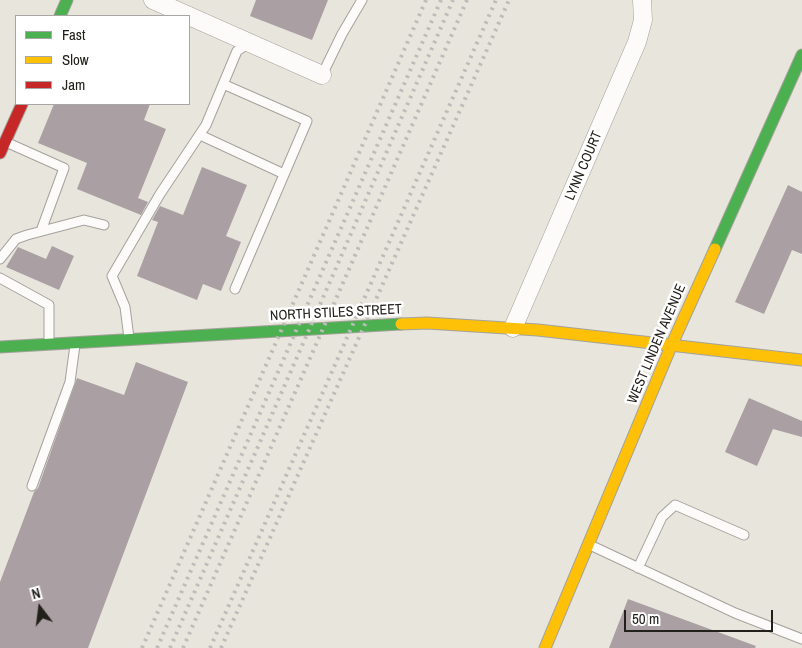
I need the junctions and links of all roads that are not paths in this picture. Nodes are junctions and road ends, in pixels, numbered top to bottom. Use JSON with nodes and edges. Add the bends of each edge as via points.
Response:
{"nodes":[{"id":1,"x":67,"y":0,"type":"edge"},
{"id":2,"x":153,"y":0,"type":"edge"},
{"id":3,"x":362,"y":0,"type":"edge"},
{"id":4,"x":642,"y":0,"type":"edge"},
{"id":5,"x":60,"y":15,"type":"edge"},
{"id":6,"x":187,"y":15,"type":"edge"},
{"id":7,"x":190,"y":16,"type":"edge"},
{"id":8,"x":249,"y":42,"type":"junction"},
{"id":9,"x":800,"y":64,"type":"edge"},
{"id":10,"x":322,"y":75,"type":"joint"},
{"id":11,"x":223,"y":84,"type":"junction"},
{"id":12,"x":22,"y":105,"type":"edge"},
{"id":13,"x":200,"y":135,"type":"junction"},
{"id":14,"x":5,"y":142,"type":"junction"},
{"id":15,"x":0,"y":153,"type":"edge"},
{"id":16,"x":284,"y":174,"type":"junction"},
{"id":17,"x":104,"y":225,"type":"dead end"},
{"id":18,"x":41,"y":231,"type":"junction"},
{"id":19,"x":0,"y":260,"type":"edge"},
{"id":20,"x":0,"y":278,"type":"edge"},
{"id":21,"x":235,"y":289,"type":"dead end"},
{"id":22,"x":514,"y":328,"type":"junction"},
{"id":23,"x":129,"y":338,"type":"junction"},
{"id":24,"x":76,"y":342,"type":"junction"},
{"id":25,"x":49,"y":344,"type":"junction"},
{"id":26,"x":672,"y":344,"type":"junction"},
{"id":27,"x":0,"y":347,"type":"edge"},
{"id":28,"x":802,"y":360,"type":"edge"},
{"id":29,"x":32,"y":486,"type":"dead end"},
{"id":30,"x":744,"y":535,"type":"dead end"},
{"id":31,"x":588,"y":545,"type":"junction"},
{"id":32,"x":638,"y":568,"type":"junction"},
{"id":33,"x":802,"y":639,"type":"edge"},
{"id":34,"x":545,"y":648,"type":"edge"}],
"edges":[{"from":1,"to":5,"type":"main road"},
{"from":2,"to":6,"type":"street"},
{"from":3,"to":10,"type":"lane"},
{"from":4,"to":22,"type":"street","name":"LYNN COURT","via":[[643,20],[638,42]]},
{"from":7,"to":8,"type":"street"},
{"from":8,"to":10,"type":"street"},
{"from":8,"to":11,"type":"lane","via":[[237,51]]},
{"from":9,"to":26,"type":"main road","name":"WEST LINDEN AVENUE"},
{"from":11,"to":13,"type":"lane"},
{"from":11,"to":16,"type":"lane","via":[[307,121]]},
{"from":12,"to":14,"type":"main road"},
{"from":13,"to":16,"type":"lane"},
{"from":13,"to":23,"type":"lane","via":[[160,194],[112,276],[125,307]]},
{"from":14,"to":15,"type":"main road"},
{"from":14,"to":18,"type":"lane","via":[[64,168]]},
{"from":16,"to":21,"type":"lane"},
{"from":17,"to":18,"type":"lane","via":[[84,220]]},
{"from":18,"to":19,"type":"lane","via":[[16,239]]},
{"from":20,"to":25,"type":"lane","via":[[49,305]]},
{"from":22,"to":23,"type":"main road","name":"NORTH STILES STREET","via":[[427,323]]},
{"from":22,"to":26,"type":"main road","name":"NORTH STILES STREET"},
{"from":23,"to":24,"type":"main road","name":"NORTH STILES STREET"},
{"from":24,"to":25,"type":"main road","name":"NORTH STILES STREET"},
{"from":24,"to":29,"type":"lane","via":[[70,382]]},
{"from":25,"to":27,"type":"main road","name":"NORTH STILES STREET"},
{"from":26,"to":28,"type":"main road","name":"NORTH STILES STREET"},
{"from":26,"to":31,"type":"main road","name":"WEST LINDEN AVENUE"},
{"from":30,"to":32,"type":"lane","via":[[675,505],[662,518]]},
{"from":31,"to":32,"type":"lane"},
{"from":31,"to":34,"type":"main road","name":"WEST LINDEN AVENUE"},
{"from":32,"to":33,"type":"lane","via":[[734,613]]}]}
